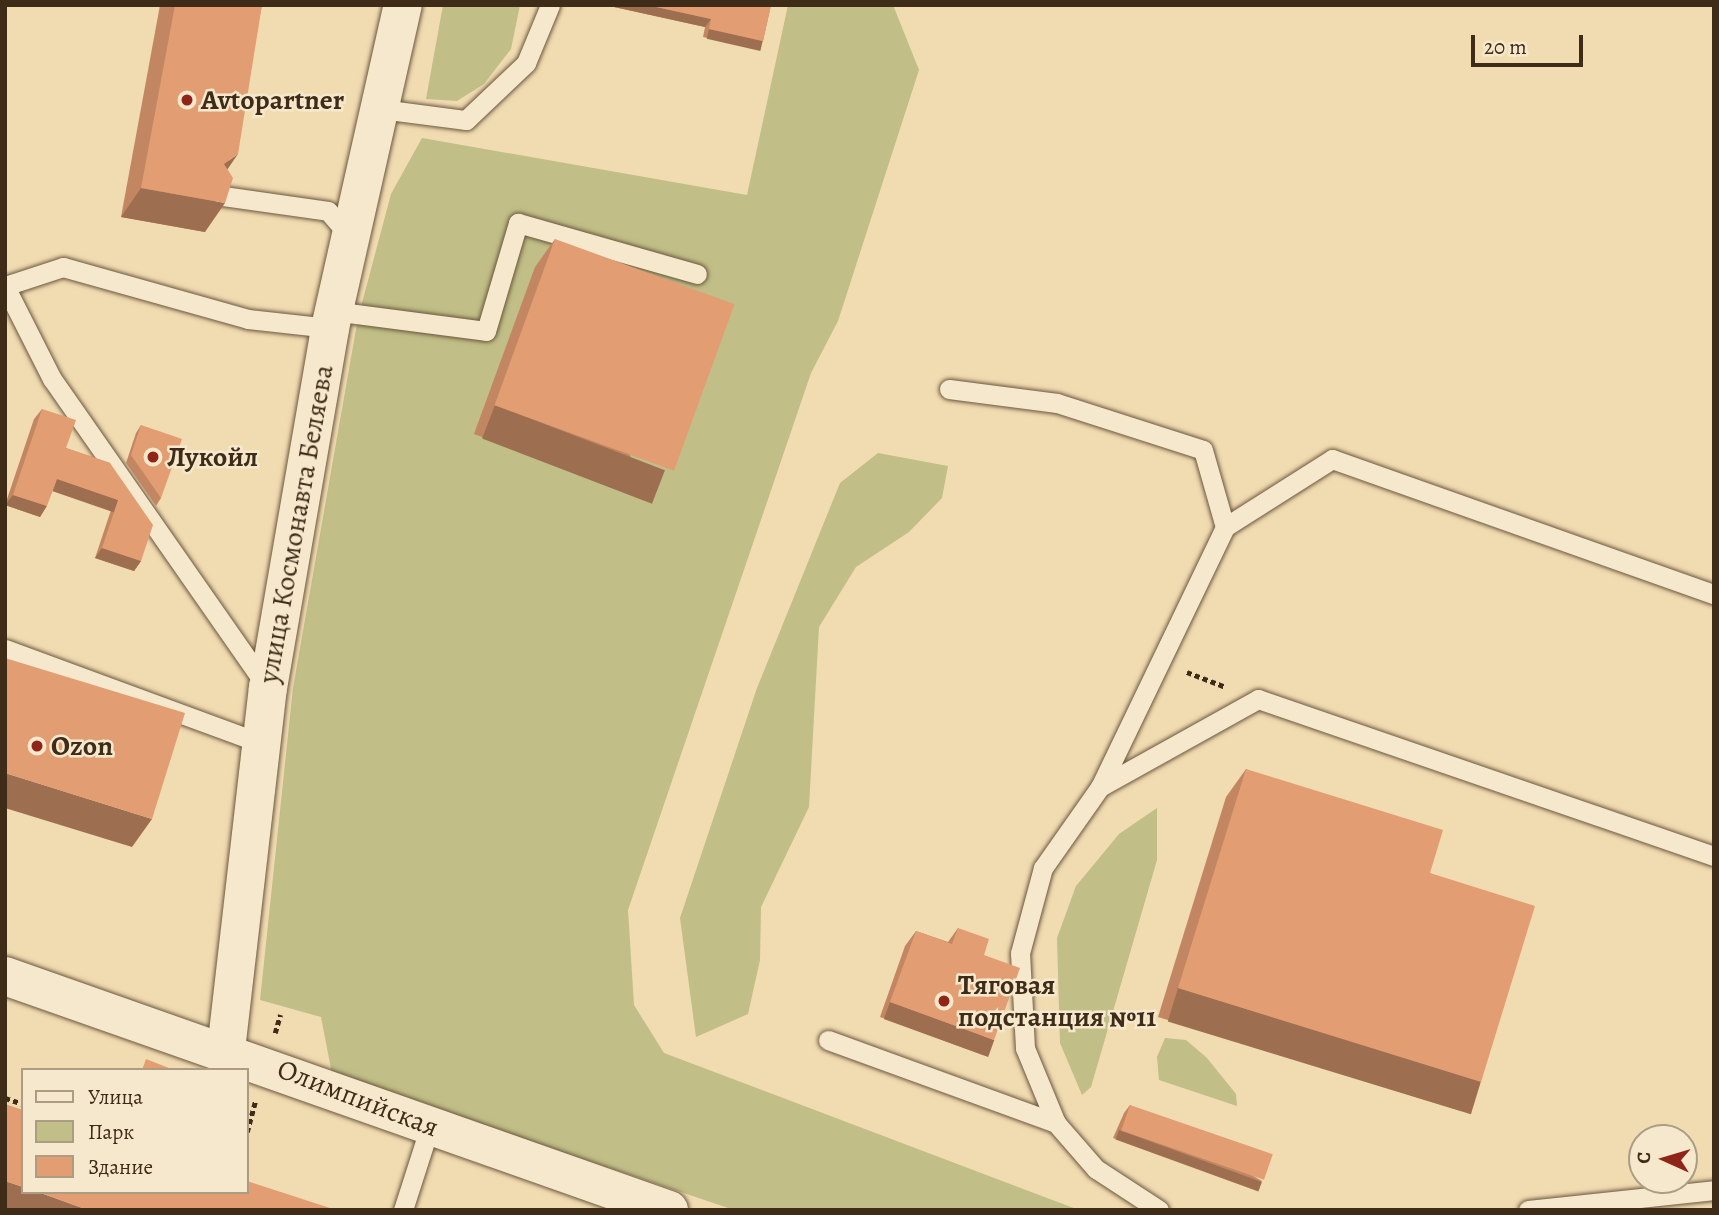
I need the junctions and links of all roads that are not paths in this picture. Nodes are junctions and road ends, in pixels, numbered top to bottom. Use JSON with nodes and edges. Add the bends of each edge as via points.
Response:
{"nodes":[{"id":1,"x":403,"y":5,"type":"edge"},
{"id":2,"x":550,"y":5,"type":"edge"},
{"id":3,"x":381,"y":109,"type":"junction"},
{"id":4,"x":216,"y":195,"type":"edge"},
{"id":5,"x":350,"y":236,"type":"junction"},
{"id":6,"x":697,"y":274,"type":"dead end"},
{"id":7,"x":5,"y":286,"type":"edge"},
{"id":8,"x":332,"y":319,"type":"junction"},
{"id":9,"x":949,"y":389,"type":"dead end"},
{"id":10,"x":1225,"y":527,"type":"junction"},
{"id":11,"x":1714,"y":594,"type":"edge"},
{"id":12,"x":5,"y":649,"type":"edge"},
{"id":13,"x":268,"y":688,"type":"junction"},
{"id":14,"x":260,"y":743,"type":"junction"},
{"id":15,"x":1100,"y":787,"type":"junction"},
{"id":16,"x":1714,"y":856,"type":"edge"},
{"id":17,"x":5,"y":976,"type":"edge"},
{"id":18,"x":828,"y":1040,"type":"dead end"},
{"id":19,"x":226,"y":1050,"type":"junction"},
{"id":20,"x":1056,"y":1123,"type":"junction"},
{"id":21,"x":430,"y":1126,"type":"junction"},
{"id":22,"x":1714,"y":1190,"type":"edge"},
{"id":23,"x":403,"y":1210,"type":"edge"},
{"id":24,"x":669,"y":1210,"type":"edge"},
{"id":25,"x":1159,"y":1210,"type":"edge"},
{"id":26,"x":1528,"y":1210,"type":"edge"}],
"edges":[{"from":1,"to":3,"type":"street","name":"улица Космонавта Беляева"},
{"from":2,"to":3,"type":"lane","via":[[526,62],[466,120]]},
{"from":3,"to":5,"type":"street","name":"улица Космонавта Беляева"},
{"from":4,"to":5,"type":"lane","via":[[328,211]]},
{"from":5,"to":8,"type":"street","name":"улица Космонавта Беляева"},
{"from":6,"to":8,"type":"lane","via":[[518,223],[486,331]]},
{"from":7,"to":8,"type":"lane","via":[[63,267],[248,319]]},
{"from":7,"to":13,"type":"lane","via":[[52,379]]},
{"from":8,"to":13,"type":"street","name":"улица Космонавта Беляева"},
{"from":9,"to":10,"type":"lane","via":[[1057,403],[1203,450]]},
{"from":10,"to":11,"type":"lane","via":[[1332,459]]},
{"from":10,"to":15,"type":"lane"},
{"from":12,"to":14,"type":"lane"},
{"from":13,"to":14,"type":"street","name":"улица Космонавта Беляева"},
{"from":14,"to":19,"type":"street","name":"улица Космонавта Беляева"},
{"from":15,"to":16,"type":"lane","via":[[1258,699]]},
{"from":15,"to":20,"type":"lane","via":[[1043,868],[1020,953],[1025,1048]]},
{"from":17,"to":19,"type":"street","name":"Олимпийская"},
{"from":18,"to":20,"type":"lane"},
{"from":19,"to":21,"type":"street","name":"Олимпийская"},
{"from":20,"to":25,"type":"lane","via":[[1096,1170]]},
{"from":21,"to":23,"type":"lane"},
{"from":21,"to":24,"type":"street","name":"Олимпийская"},
{"from":22,"to":26,"type":"lane"}]}
